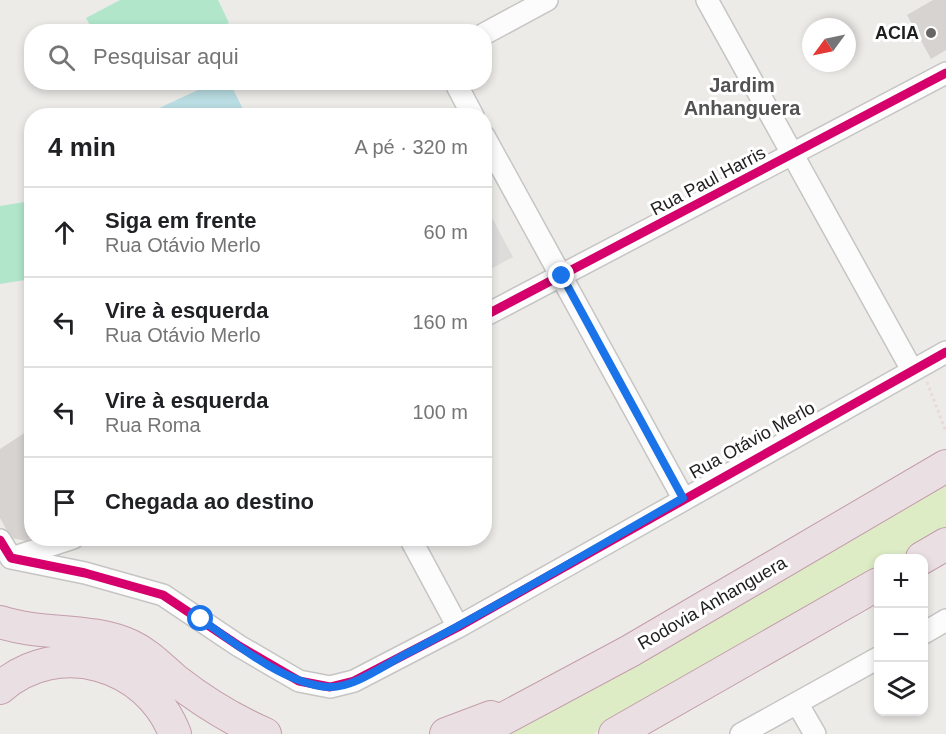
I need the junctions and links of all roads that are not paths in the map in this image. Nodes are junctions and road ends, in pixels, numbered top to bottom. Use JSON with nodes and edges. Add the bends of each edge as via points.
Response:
{"nodes":[{"id":1,"x":548,"y":0,"type":"edge"},
{"id":2,"x":707,"y":0,"type":"edge"},
{"id":3,"x":492,"y":30,"type":"edge"},
{"id":4,"x":946,"y":73,"type":"edge"},
{"id":5,"x":459,"y":90,"type":"edge"},
{"id":6,"x":469,"y":108,"type":"edge"},
{"id":7,"x":492,"y":150,"type":"edge"},
{"id":8,"x":795,"y":155,"type":"junction"},
{"id":9,"x":562,"y":276,"type":"junction"},
{"id":10,"x":492,"y":312,"type":"edge"},
{"id":11,"x":946,"y":352,"type":"edge"},
{"id":12,"x":916,"y":368,"type":"junction"},
{"id":13,"x":946,"y":466,"type":"edge"},
{"id":14,"x":683,"y":498,"type":"junction"},
{"id":15,"x":0,"y":540,"type":"edge"},
{"id":16,"x":946,"y":544,"type":"edge"},
{"id":17,"x":50,"y":546,"type":"edge"},
{"id":18,"x":75,"y":546,"type":"edge"},
{"id":19,"x":414,"y":546,"type":"edge"},
{"id":20,"x":928,"y":554,"type":"edge"},
{"id":21,"x":11,"y":558,"type":"junction"},
{"id":22,"x":85,"y":573,"type":"junction"},
{"id":23,"x":874,"y":587,"type":"edge"},
{"id":24,"x":946,"y":620,"type":"edge"},
{"id":25,"x":0,"y":622,"type":"edge"},
{"id":26,"x":458,"y":627,"type":"junction"},
{"id":27,"x":928,"y":631,"type":"edge"},
{"id":28,"x":630,"y":651,"type":"junction"},
{"id":29,"x":874,"y":661,"type":"edge"},
{"id":30,"x":0,"y":687,"type":"edge"},
{"id":31,"x":797,"y":703,"type":"junction"},
{"id":32,"x":175,"y":734,"type":"edge"},
{"id":33,"x":264,"y":734,"type":"edge"},
{"id":34,"x":446,"y":734,"type":"edge"},
{"id":35,"x":475,"y":734,"type":"edge"},
{"id":36,"x":615,"y":734,"type":"edge"},
{"id":37,"x":741,"y":734,"type":"edge"},
{"id":38,"x":815,"y":734,"type":"edge"}],
"edges":[{"from":1,"to":3,"type":"street"},
{"from":2,"to":8,"type":"street"},
{"from":4,"to":8,"type":"street","name":"Rua Paul Harris"},
{"from":5,"to":6,"type":"street"},
{"from":7,"to":9,"type":"street"},
{"from":8,"to":9,"type":"street","name":"Rua Paul Harris"},
{"from":8,"to":12,"type":"street"},
{"from":9,"to":10,"type":"street","name":"Rua Paul Harris"},
{"from":9,"to":14,"type":"street"},
{"from":11,"to":12,"type":"street","name":"Rua Otávio Merlo"},
{"from":12,"to":14,"type":"street","name":"Rua Otávio Merlo"},
{"from":13,"to":28,"type":"highway","name":"Rodovia Anhanguera"},
{"from":14,"to":26,"type":"street","name":"Rua Otávio Merlo"},
{"from":15,"to":21,"type":"street"},
{"from":16,"to":20,"type":"highway"},
{"from":17,"to":21,"type":"street"},
{"from":18,"to":22,"type":"street"},
{"from":19,"to":26,"type":"street"},
{"from":21,"to":22,"type":"street","name":"Rua Otávio Merlo"},
{"from":22,"to":26,"type":"street","name":"Rua Otávio Merlo","via":[[163,596],[299,681],[330,687],[354,681]]},
{"from":23,"to":36,"type":"highway"},
{"from":24,"to":27,"type":"street"},
{"from":25,"to":33,"type":"highway","via":[[88,634],[131,646],[239,723]]},
{"from":28,"to":34,"type":"highway"},
{"from":28,"to":35,"type":"highway","name":"Rodovia Anhanguera"},
{"from":29,"to":31,"type":"street"},
{"from":30,"to":32,"type":"highway","via":[[30,669],[60,661],[103,665],[144,689],[161,708]]},
{"from":31,"to":37,"type":"street"},
{"from":31,"to":38,"type":"street"}]}
